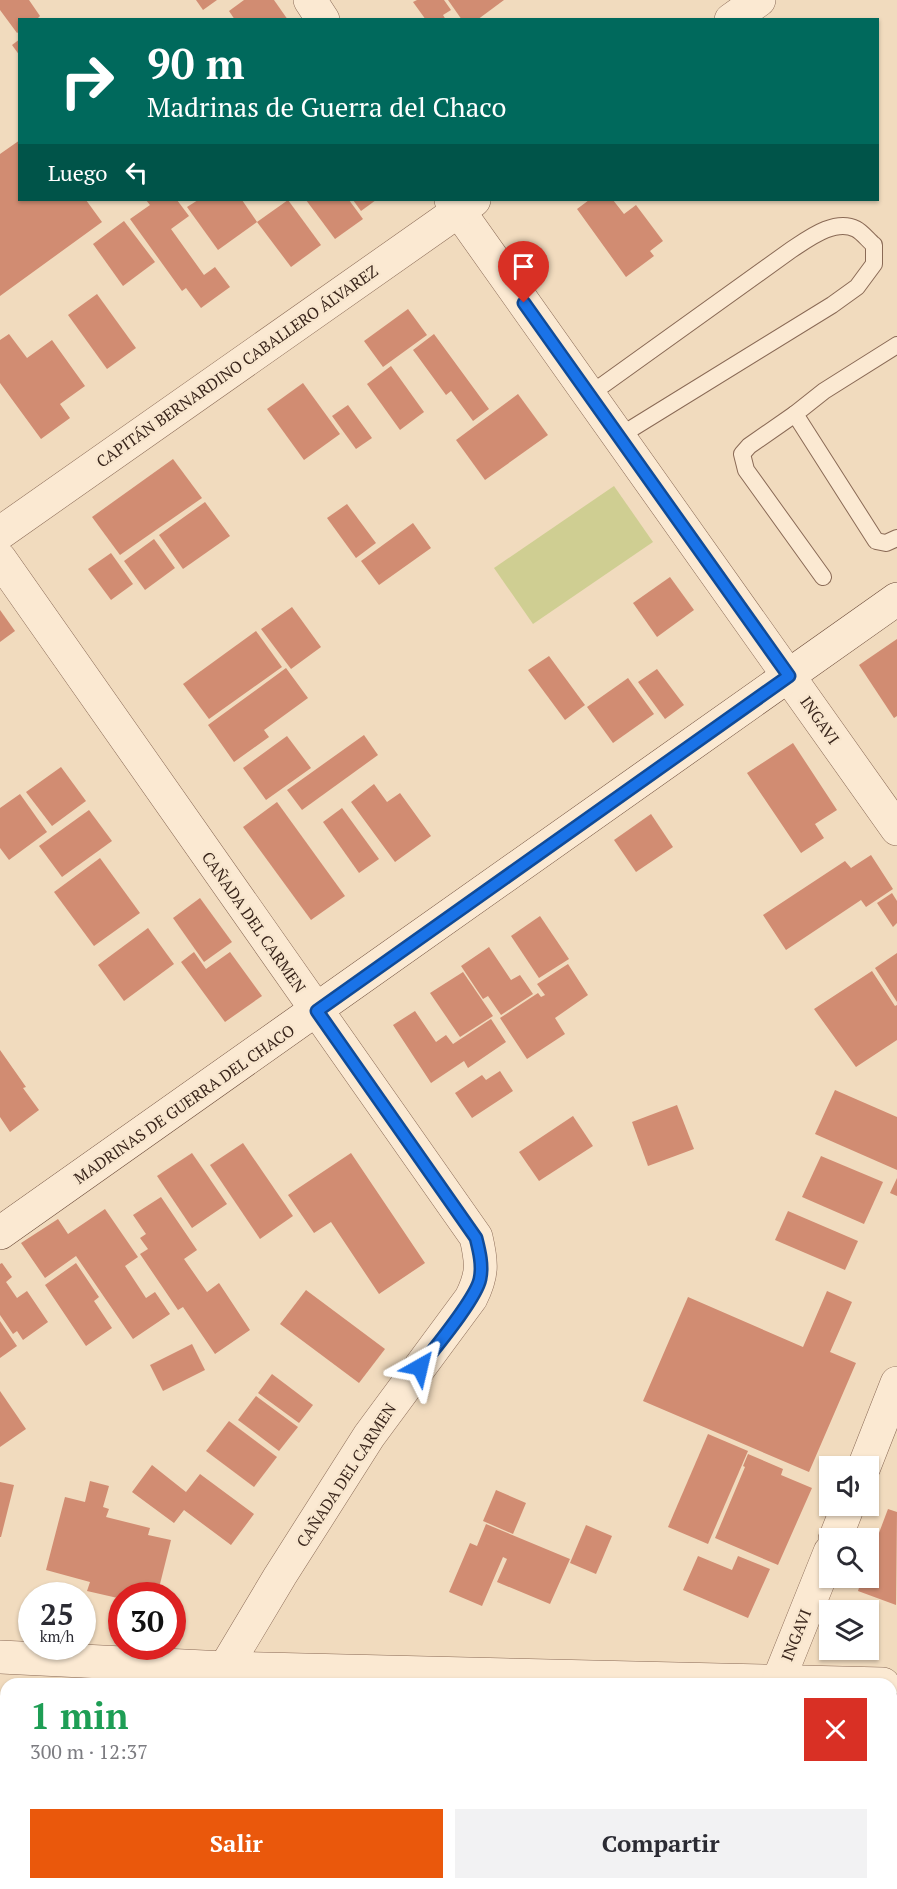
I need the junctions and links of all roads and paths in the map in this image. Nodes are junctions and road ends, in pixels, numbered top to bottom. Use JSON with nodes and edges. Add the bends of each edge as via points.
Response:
{"nodes":[{"id":1,"x":310,"y":0,"type":"edge"},
{"id":2,"x":759,"y":0,"type":"edge"},
{"id":3,"x":322,"y":18,"type":"edge"},
{"id":4,"x":734,"y":18,"type":"edge"},
{"id":5,"x":461,"y":203,"type":"edge"},
{"id":6,"x":897,"y":345,"type":"edge"},
{"id":7,"x":589,"y":395,"type":"junction"},
{"id":8,"x":795,"y":414,"type":"junction"},
{"id":9,"x":618,"y":436,"type":"junction"},
{"id":10,"x":0,"y":533,"type":"edge"},
{"id":11,"x":897,"y":538,"type":"edge"},
{"id":12,"x":0,"y":559,"type":"edge"},
{"id":13,"x":823,"y":577,"type":"dead end"},
{"id":14,"x":897,"y":599,"type":"edge"},
{"id":15,"x":789,"y":676,"type":"junction"},
{"id":16,"x":897,"y":829,"type":"edge"},
{"id":17,"x":317,"y":1011,"type":"junction"},
{"id":18,"x":0,"y":1233,"type":"edge"},
{"id":19,"x":897,"y":1383,"type":"edge"},
{"id":20,"x":868,"y":1456,"type":"edge"},
{"id":21,"x":819,"y":1579,"type":"edge"},
{"id":22,"x":0,"y":1657,"type":"edge"},
{"id":23,"x":223,"y":1676,"type":"edge"},
{"id":24,"x":381,"y":1678,"type":"edge"},
{"id":25,"x":779,"y":1678,"type":"edge"}],
"edges":[{"from":1,"to":3,"type":"street"},
{"from":2,"to":4,"type":"street"},
{"from":5,"to":7,"type":"street","name":"INGAVI"},
{"from":5,"to":10,"type":"street","name":"CAPITÁN BERNARDINO CABALLERO ÁLVAREZ"},
{"from":6,"to":8,"type":"lane"},
{"from":7,"to":9,"type":"street","name":"INGAVI"},
{"from":7,"to":9,"type":"lane","via":[[817,234],[843,225],[856,229],[873,245],[874,264],[857,286],[832,305]]},
{"from":8,"to":11,"type":"lane","via":[[876,541],[886,543]]},
{"from":8,"to":13,"type":"lane","via":[[749,446],[742,454],[743,462]]},
{"from":9,"to":15,"type":"street","name":"INGAVI"},
{"from":12,"to":17,"type":"street","name":"CAÑADA DEL CARMEN"},
{"from":14,"to":15,"type":"street","name":"MADRINAS DE GUERRA DEL CHACO"},
{"from":15,"to":16,"type":"street","name":"INGAVI"},
{"from":15,"to":17,"type":"street","name":"MADRINAS DE GUERRA DEL CHACO"},
{"from":17,"to":18,"type":"street","name":"MADRINAS DE GUERRA DEL CHACO"},
{"from":17,"to":23,"type":"street","name":"CAÑADA DEL CARMEN","via":[[476,1238],[480,1280],[471,1298],[369,1436],[280,1576]]},
{"from":19,"to":20,"type":"street"},
{"from":21,"to":25,"type":"street","name":"INGAVI"},
{"from":22,"to":23,"type":"street"},
{"from":23,"to":24,"type":"street"}]}
